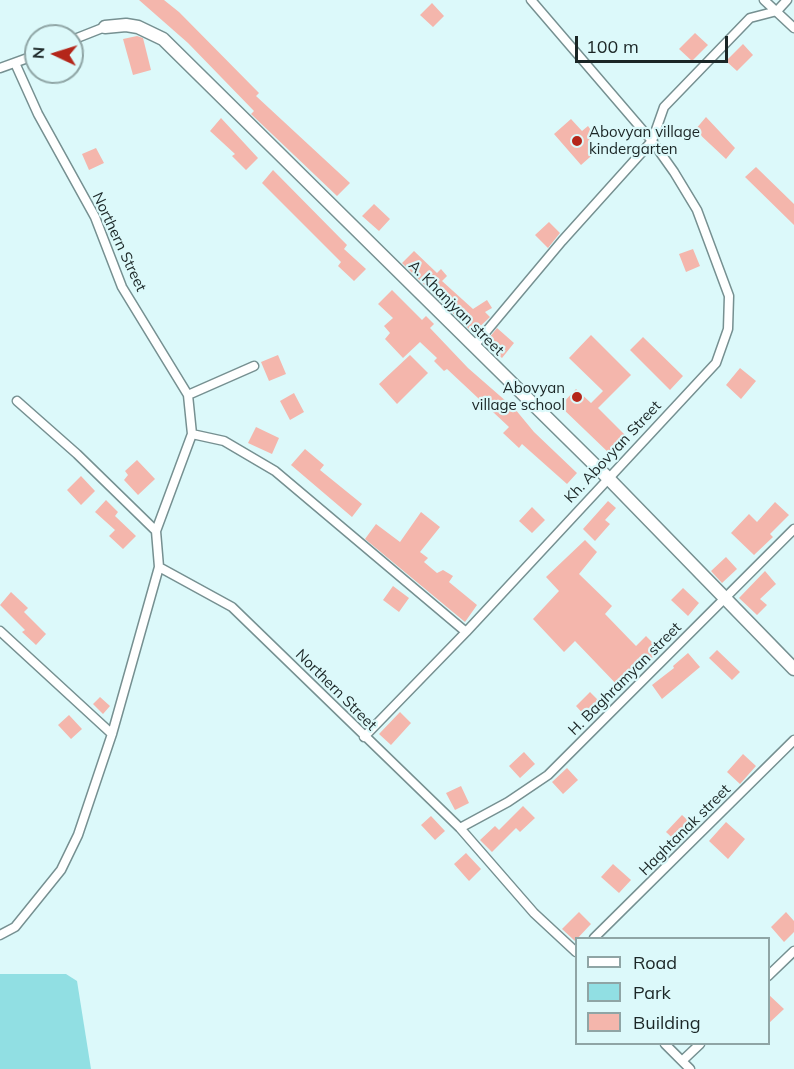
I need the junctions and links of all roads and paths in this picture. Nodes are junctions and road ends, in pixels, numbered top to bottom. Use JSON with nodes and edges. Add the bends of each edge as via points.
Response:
{"nodes":[{"id":1,"x":531,"y":0,"type":"edge"},
{"id":2,"x":764,"y":0,"type":"edge"},
{"id":3,"x":787,"y":0,"type":"edge"},
{"id":4,"x":777,"y":11,"type":"junction"},
{"id":5,"x":105,"y":27,"type":"joint"},
{"id":6,"x":794,"y":28,"type":"edge"},
{"id":7,"x":84,"y":35,"type":"edge"},
{"id":8,"x":24,"y":59,"type":"edge"},
{"id":9,"x":15,"y":63,"type":"junction"},
{"id":10,"x":0,"y":68,"type":"edge"},
{"id":11,"x":652,"y":141,"type":"junction"},
{"id":12,"x":474,"y":346,"type":"junction"},
{"id":13,"x":254,"y":366,"type":"dead end"},
{"id":14,"x":188,"y":395,"type":"junction"},
{"id":15,"x":17,"y":401,"type":"dead end"},
{"id":16,"x":192,"y":434,"type":"junction"},
{"id":17,"x":607,"y":477,"type":"junction"},
{"id":18,"x":794,"y":529,"type":"edge"},
{"id":19,"x":156,"y":531,"type":"junction"},
{"id":20,"x":159,"y":567,"type":"junction"},
{"id":21,"x":723,"y":598,"type":"junction"},
{"id":22,"x":0,"y":632,"type":"edge"},
{"id":23,"x":466,"y":632,"type":"junction"},
{"id":24,"x":794,"y":669,"type":"edge"},
{"id":25,"x":112,"y":734,"type":"junction"},
{"id":26,"x":364,"y":737,"type":"junction"},
{"id":27,"x":794,"y":740,"type":"edge"},
{"id":28,"x":460,"y":828,"type":"junction"},
{"id":29,"x":0,"y":935,"type":"edge"},
{"id":30,"x":596,"y":937,"type":"edge"},
{"id":31,"x":575,"y":951,"type":"edge"},
{"id":32,"x":794,"y":951,"type":"edge"},
{"id":33,"x":770,"y":974,"type":"edge"},
{"id":34,"x":666,"y":1045,"type":"edge"},
{"id":35,"x":699,"y":1045,"type":"edge"},
{"id":36,"x":682,"y":1061,"type":"junction"},
{"id":37,"x":690,"y":1069,"type":"edge"}],
"edges":[{"from":1,"to":11,"type":"street","name":"Kh. Abovyan Street"},
{"from":2,"to":4,"type":"street"},
{"from":3,"to":4,"type":"street"},
{"from":4,"to":6,"type":"street"},
{"from":4,"to":11,"type":"street","via":[[750,18],[713,54],[664,107]]},
{"from":5,"to":7,"type":"street","name":"A. Khanjyan street"},
{"from":5,"to":12,"type":"street","name":"A. Khanjyan street","via":[[138,27],[163,39]]},
{"from":8,"to":9,"type":"street"},
{"from":9,"to":10,"type":"street"},
{"from":9,"to":14,"type":"street","name":"Northern Street","via":[[38,114],[95,217],[122,287]]},
{"from":11,"to":12,"type":"street"},
{"from":11,"to":17,"type":"street","name":"Kh. Abovyan Street","via":[[697,210],[729,296],[728,328],[716,363]]},
{"from":12,"to":17,"type":"street","name":"A. Khanjyan street"},
{"from":13,"to":14,"type":"street"},
{"from":14,"to":16,"type":"street","name":"Northern Street"},
{"from":15,"to":19,"type":"street"},
{"from":16,"to":19,"type":"street","name":"Northern Street"},
{"from":16,"to":23,"type":"street","via":[[224,441],[275,471]]},
{"from":17,"to":21,"type":"street","name":"A. Khanjyan street"},
{"from":17,"to":23,"type":"street","name":"Kh. Abovyan Street"},
{"from":18,"to":21,"type":"street","name":"H. Baghramyan street"},
{"from":19,"to":20,"type":"street","name":"Northern Street"},
{"from":20,"to":25,"type":"street"},
{"from":20,"to":26,"type":"street","name":"Northern Street","via":[[232,607]]},
{"from":21,"to":24,"type":"street","name":"A. Khanjyan street"},
{"from":21,"to":28,"type":"street","name":"H. Baghramyan street","via":[[548,775]]},
{"from":22,"to":25,"type":"street"},
{"from":23,"to":26,"type":"street","name":"Kh. Abovyan Street"},
{"from":25,"to":29,"type":"street","via":[[78,835],[61,870],[15,927]]},
{"from":26,"to":28,"type":"street","name":"Northern Street"},
{"from":27,"to":30,"type":"street","name":"Haghtanak street"},
{"from":28,"to":31,"type":"street","name":"Northern Street","via":[[534,913]]},
{"from":32,"to":33,"type":"street"},
{"from":34,"to":36,"type":"street"},
{"from":35,"to":36,"type":"street"},
{"from":36,"to":37,"type":"street"}]}
